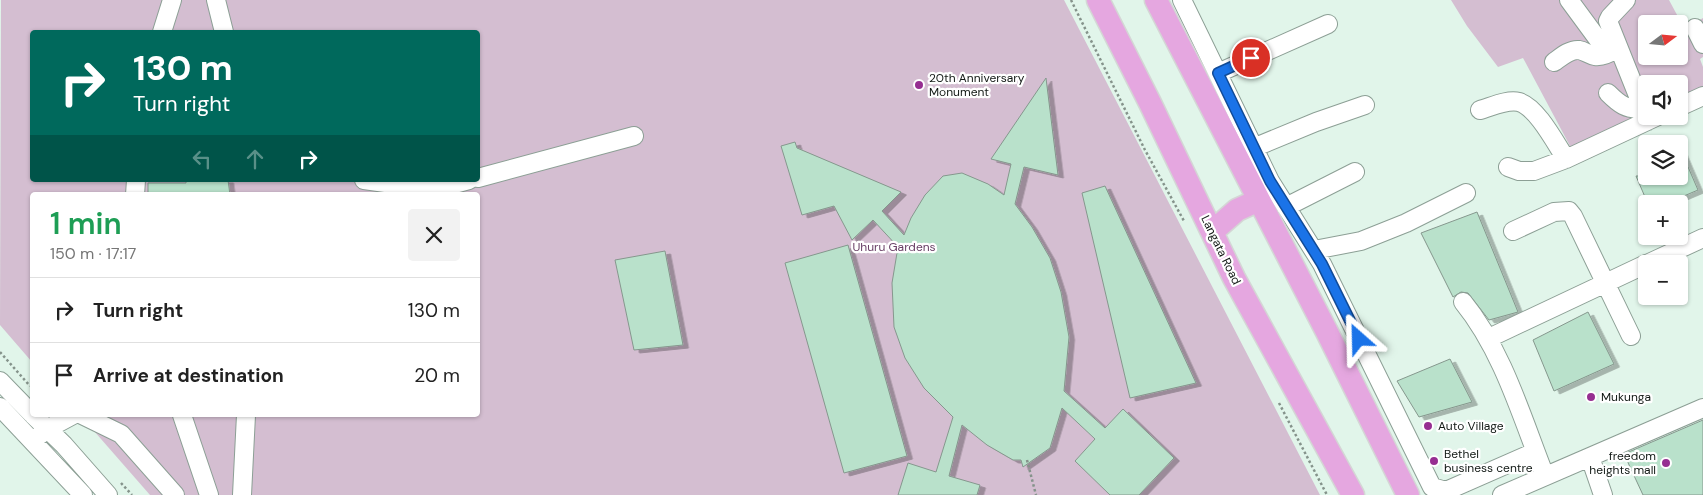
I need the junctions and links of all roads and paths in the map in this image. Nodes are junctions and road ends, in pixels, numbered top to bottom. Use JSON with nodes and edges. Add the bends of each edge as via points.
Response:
{"nodes":[{"id":1,"x":172,"y":0,"type":"edge"},
{"id":2,"x":216,"y":0,"type":"edge"},
{"id":3,"x":1098,"y":0,"type":"edge"},
{"id":4,"x":1156,"y":0,"type":"edge"},
{"id":5,"x":1182,"y":0,"type":"edge"},
{"id":6,"x":1569,"y":0,"type":"edge"},
{"id":7,"x":1626,"y":0,"type":"edge"},
{"id":8,"x":1328,"y":24,"type":"dead end"},
{"id":9,"x":1695,"y":28,"type":"dead end"},
{"id":10,"x":163,"y":30,"type":"edge"},
{"id":11,"x":224,"y":30,"type":"edge"},
{"id":12,"x":1703,"y":44,"type":"edge"},
{"id":13,"x":1613,"y":51,"type":"junction"},
{"id":14,"x":1554,"y":62,"type":"dead end"},
{"id":15,"x":1218,"y":73,"type":"junction"},
{"id":16,"x":1608,"y":93,"type":"dead end"},
{"id":17,"x":1638,"y":94,"type":"edge"},
{"id":18,"x":1703,"y":96,"type":"edge"},
{"id":19,"x":1688,"y":103,"type":"edge"},
{"id":20,"x":1365,"y":105,"type":"dead end"},
{"id":21,"x":1480,"y":110,"type":"dead end"},
{"id":22,"x":1638,"y":111,"type":"edge"},
{"id":23,"x":1638,"y":121,"type":"edge"},
{"id":24,"x":634,"y":136,"type":"dead end"},
{"id":25,"x":1253,"y":148,"type":"junction"},
{"id":26,"x":1566,"y":159,"type":"junction"},
{"id":27,"x":1508,"y":167,"type":"dead end"},
{"id":28,"x":1355,"y":172,"type":"dead end"},
{"id":29,"x":480,"y":177,"type":"edge"},
{"id":30,"x":378,"y":182,"type":"edge"},
{"id":31,"x":462,"y":182,"type":"edge"},
{"id":32,"x":447,"y":186,"type":"junction"},
{"id":33,"x":428,"y":192,"type":"edge"},
{"id":34,"x":1466,"y":193,"type":"dead end"},
{"id":35,"x":1259,"y":200,"type":"junction"},
{"id":36,"x":1286,"y":207,"type":"junction"},
{"id":37,"x":1513,"y":231,"type":"dead end"},
{"id":38,"x":1212,"y":232,"type":"junction"},
{"id":39,"x":1703,"y":238,"type":"edge"},
{"id":40,"x":1314,"y":250,"type":"junction"},
{"id":41,"x":1666,"y":255,"type":"edge"},
{"id":42,"x":1638,"y":268,"type":"edge"},
{"id":43,"x":1605,"y":283,"type":"junction"},
{"id":44,"x":1463,"y":302,"type":"dead end"},
{"id":45,"x":1351,"y":322,"type":"junction"},
{"id":46,"x":1327,"y":332,"type":"junction"},
{"id":47,"x":1632,"y":336,"type":"dead end"},
{"id":48,"x":1489,"y":338,"type":"junction"},
{"id":49,"x":0,"y":352,"type":"edge"},
{"id":50,"x":0,"y":381,"type":"edge"},
{"id":51,"x":30,"y":387,"type":"edge"},
{"id":52,"x":0,"y":407,"type":"edge"},
{"id":53,"x":1703,"y":408,"type":"edge"},
{"id":54,"x":30,"y":412,"type":"edge"},
{"id":55,"x":35,"y":417,"type":"edge"},
{"id":56,"x":69,"y":417,"type":"edge"},
{"id":57,"x":86,"y":417,"type":"edge"},
{"id":58,"x":183,"y":417,"type":"edge"},
{"id":59,"x":246,"y":417,"type":"edge"},
{"id":60,"x":47,"y":429,"type":"junction"},
{"id":61,"x":32,"y":442,"type":"junction"},
{"id":62,"x":1536,"y":452,"type":"junction"},
{"id":63,"x":1590,"y":457,"type":"junction"},
{"id":64,"x":1027,"y":460,"type":"dead end"},
{"id":65,"x":1545,"y":476,"type":"junction"},
{"id":66,"x":83,"y":495,"type":"edge"},
{"id":67,"x":108,"y":495,"type":"edge"},
{"id":68,"x":175,"y":495,"type":"edge"},
{"id":69,"x":209,"y":495,"type":"edge"},
{"id":70,"x":242,"y":495,"type":"edge"},
{"id":71,"x":1036,"y":495,"type":"edge"},
{"id":72,"x":1353,"y":495,"type":"edge"},
{"id":73,"x":1408,"y":495,"type":"edge"},
{"id":74,"x":1502,"y":495,"type":"edge"},
{"id":75,"x":1603,"y":495,"type":"edge"}],
"edges":[{"from":1,"to":10,"type":"street"},
{"from":2,"to":11,"type":"street"},
{"from":3,"to":38,"type":"main road","name":"Langata Road"},
{"from":4,"to":35,"type":"main road"},
{"from":5,"to":15,"type":"street"},
{"from":6,"to":13,"type":"street"},
{"from":7,"to":13,"type":"street","via":[[1608,21]]},
{"from":8,"to":15,"type":"street"},
{"from":9,"to":12,"type":"street"},
{"from":13,"to":14,"type":"street","via":[[1594,56],[1579,50]]},
{"from":13,"to":17,"type":"street"},
{"from":15,"to":25,"type":"street"},
{"from":16,"to":22,"type":"street","via":[[1618,103]]},
{"from":18,"to":19,"type":"street"},
{"from":20,"to":25,"type":"street"},
{"from":21,"to":26,"type":"street","via":[[1519,102],[1534,112]]},
{"from":23,"to":26,"type":"street"},
{"from":24,"to":29,"type":"street"},
{"from":25,"to":36,"type":"street"},
{"from":26,"to":27,"type":"street","via":[[1534,171]]},
{"from":28,"to":36,"type":"street"},
{"from":30,"to":32,"type":"street","via":[[414,187]]},
{"from":31,"to":32,"type":"street"},
{"from":32,"to":33,"type":"street"},
{"from":34,"to":40,"type":"street","via":[[1361,241]]},
{"from":35,"to":38,"type":"main road","via":[[1237,210]]},
{"from":35,"to":46,"type":"main road"},
{"from":36,"to":40,"type":"street"},
{"from":37,"to":43,"type":"street","via":[[1554,212],[1570,211]]},
{"from":38,"to":72,"type":"main road","name":"Langata Road"},
{"from":39,"to":41,"type":"street"},
{"from":40,"to":45,"type":"street"},
{"from":42,"to":43,"type":"street"},
{"from":43,"to":47,"type":"street"},
{"from":43,"to":48,"type":"street"},
{"from":44,"to":48,"type":"street"},
{"from":45,"to":46,"type":"street"},
{"from":45,"to":62,"type":"street","via":[[1432,487],[1446,491]]},
{"from":46,"to":73,"type":"main road"},
{"from":48,"to":62,"type":"street"},
{"from":49,"to":51,"type":"path"},
{"from":50,"to":54,"type":"street"},
{"from":52,"to":61,"type":"street"},
{"from":53,"to":63,"type":"street"},
{"from":55,"to":60,"type":"street"},
{"from":56,"to":60,"type":"street"},
{"from":57,"to":68,"type":"street","via":[[121,434]]},
{"from":58,"to":69,"type":"street"},
{"from":59,"to":70,"type":"street"},
{"from":60,"to":61,"type":"street"},
{"from":60,"to":67,"type":"street"},
{"from":61,"to":66,"type":"street"},
{"from":62,"to":65,"type":"street"},
{"from":63,"to":65,"type":"street"},
{"from":63,"to":75,"type":"street"},
{"from":64,"to":71,"type":"path"},
{"from":65,"to":74,"type":"street"}]}
